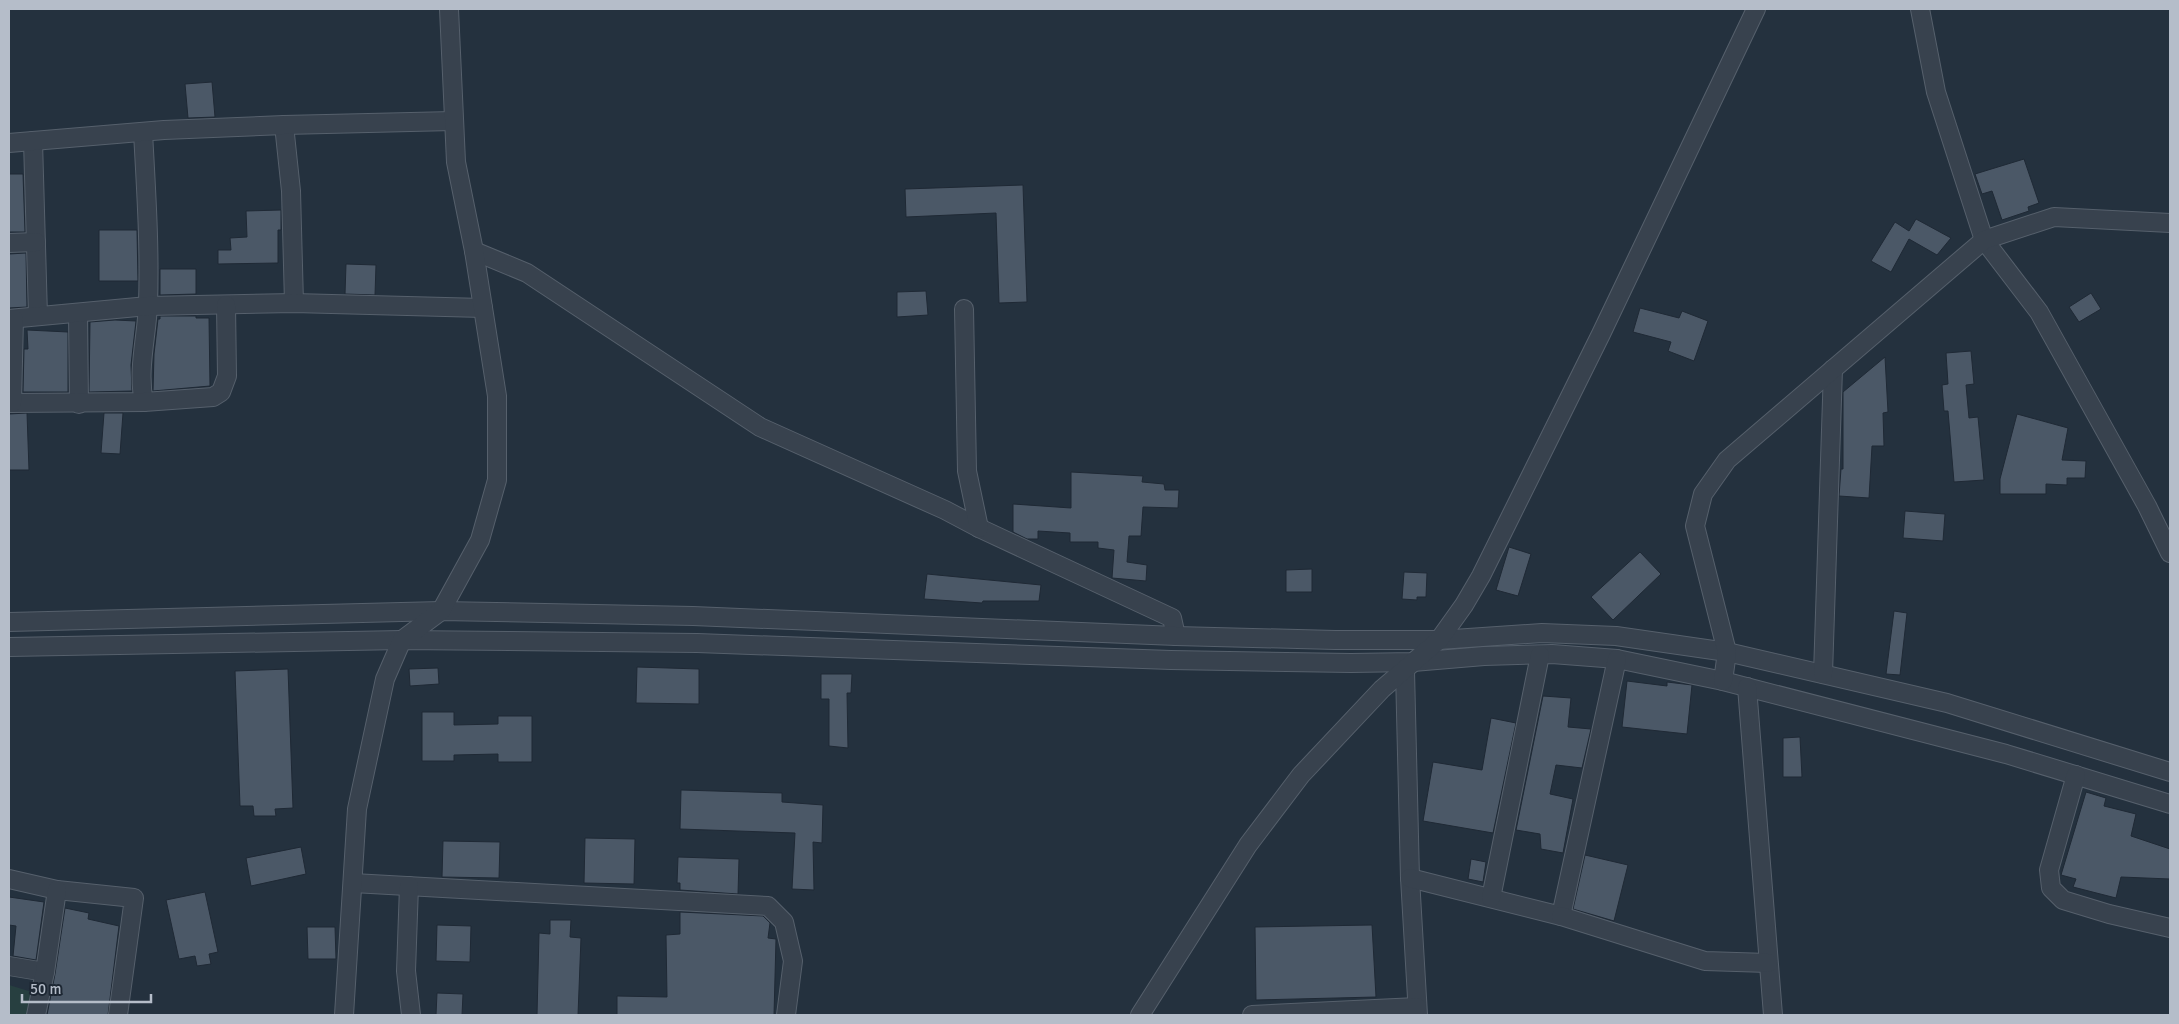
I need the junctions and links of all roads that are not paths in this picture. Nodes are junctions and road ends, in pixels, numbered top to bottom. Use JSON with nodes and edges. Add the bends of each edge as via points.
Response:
{"nodes":[{"id":1,"x":449,"y":9,"type":"edge"},
{"id":2,"x":1756,"y":9,"type":"edge"},
{"id":3,"x":1920,"y":9,"type":"edge"},
{"id":4,"x":453,"y":121,"type":"junction"},
{"id":5,"x":284,"y":125,"type":"junction"},
{"id":6,"x":143,"y":132,"type":"junction"},
{"id":7,"x":33,"y":141,"type":"junction"},
{"id":8,"x":9,"y":143,"type":"edge"},
{"id":9,"x":2170,"y":223,"type":"edge"},
{"id":10,"x":1984,"y":240,"type":"junction"},
{"id":11,"x":36,"y":242,"type":"junction"},
{"id":12,"x":9,"y":243,"type":"edge"},
{"id":13,"x":474,"y":251,"type":"junction"},
{"id":14,"x":294,"y":303,"type":"junction"},
{"id":15,"x":226,"y":305,"type":"junction"},
{"id":16,"x":148,"y":306,"type":"junction"},
{"id":17,"x":483,"y":308,"type":"junction"},
{"id":18,"x":964,"y":309,"type":"dead end"},
{"id":19,"x":78,"y":314,"type":"junction"},
{"id":20,"x":38,"y":316,"type":"junction"},
{"id":21,"x":11,"y":319,"type":"edge"},
{"id":22,"x":1833,"y":369,"type":"junction"},
{"id":23,"x":144,"y":402,"type":"junction"},
{"id":24,"x":10,"y":403,"type":"edge"},
{"id":25,"x":79,"y":404,"type":"junction"},
{"id":26,"x":979,"y":528,"type":"junction"},
{"id":27,"x":2170,"y":553,"type":"edge"},
{"id":28,"x":440,"y":611,"type":"junction"},
{"id":29,"x":9,"y":622,"type":"edge"},
{"id":30,"x":1176,"y":636,"type":"junction"},
{"id":31,"x":402,"y":640,"type":"junction"},
{"id":32,"x":1439,"y":640,"type":"junction"},
{"id":33,"x":9,"y":647,"type":"edge"},
{"id":34,"x":1727,"y":652,"type":"junction"},
{"id":35,"x":1540,"y":655,"type":"junction"},
{"id":36,"x":1617,"y":659,"type":"junction"},
{"id":37,"x":1409,"y":667,"type":"junction"},
{"id":38,"x":1823,"y":674,"type":"junction"},
{"id":39,"x":1723,"y":680,"type":"junction"},
{"id":40,"x":1747,"y":686,"type":"junction"},
{"id":41,"x":2170,"y":772,"type":"edge"},
{"id":42,"x":2076,"y":775,"type":"junction"},
{"id":43,"x":2170,"y":804,"type":"edge"},
{"id":44,"x":1410,"y":878,"type":"junction"},
{"id":45,"x":9,"y":879,"type":"edge"},
{"id":46,"x":353,"y":883,"type":"junction"},
{"id":47,"x":409,"y":886,"type":"junction"},
{"id":48,"x":57,"y":890,"type":"junction"},
{"id":49,"x":1491,"y":898,"type":"junction"},
{"id":50,"x":1561,"y":916,"type":"junction"},
{"id":51,"x":2170,"y":928,"type":"edge"},
{"id":52,"x":1768,"y":963,"type":"junction"},
{"id":53,"x":9,"y":966,"type":"edge"},
{"id":54,"x":45,"y":972,"type":"junction"},
{"id":55,"x":1417,"y":1011,"type":"edge"},
{"id":56,"x":36,"y":1015,"type":"edge"},
{"id":57,"x":118,"y":1015,"type":"edge"},
{"id":58,"x":344,"y":1015,"type":"edge"},
{"id":59,"x":411,"y":1015,"type":"edge"},
{"id":60,"x":786,"y":1015,"type":"edge"},
{"id":61,"x":1140,"y":1015,"type":"edge"},
{"id":62,"x":1252,"y":1015,"type":"edge"},
{"id":63,"x":1773,"y":1015,"type":"edge"}],
"edges":[{"from":1,"to":4,"type":"street"},
{"from":2,"to":32,"type":"street","via":[[1481,576]]},
{"from":3,"to":10,"type":"street","via":[[1936,92]]},
{"from":4,"to":5,"type":"street"},
{"from":4,"to":13,"type":"street","via":[[456,162]]},
{"from":5,"to":6,"type":"street"},
{"from":5,"to":14,"type":"street","via":[[291,190]]},
{"from":6,"to":7,"type":"street"},
{"from":6,"to":16,"type":"street","via":[[149,244]]},
{"from":7,"to":8,"type":"street"},
{"from":7,"to":11,"type":"street"},
{"from":9,"to":10,"type":"street","via":[[2054,217]]},
{"from":10,"to":22,"type":"street"},
{"from":10,"to":27,"type":"street","via":[[2039,312]]},
{"from":11,"to":12,"type":"street"},
{"from":11,"to":20,"type":"street"},
{"from":13,"to":17,"type":"street"},
{"from":13,"to":26,"type":"street","via":[[527,273],[760,427],[946,510]]},
{"from":14,"to":15,"type":"street"},
{"from":14,"to":17,"type":"street"},
{"from":15,"to":16,"type":"street"},
{"from":15,"to":23,"type":"street","via":[[227,376],[221,392],[213,397]]},
{"from":16,"to":19,"type":"street"},
{"from":16,"to":23,"type":"street","via":[[141,384]]},
{"from":17,"to":28,"type":"street","via":[[497,396],[497,480],[480,540]]},
{"from":18,"to":26,"type":"street","via":[[967,471]]},
{"from":19,"to":20,"type":"street"},
{"from":19,"to":25,"type":"street"},
{"from":20,"to":21,"type":"street"},
{"from":21,"to":24,"type":"street"},
{"from":22,"to":34,"type":"street","via":[[1727,460],[1703,494],[1695,526]]},
{"from":22,"to":38,"type":"street"},
{"from":23,"to":25,"type":"street"},
{"from":24,"to":25,"type":"street"},
{"from":26,"to":30,"type":"street","via":[[1172,618]]},
{"from":28,"to":29,"type":"street"},
{"from":28,"to":30,"type":"street","via":[[693,616]]},
{"from":28,"to":31,"type":"street"},
{"from":30,"to":32,"type":"street"},
{"from":31,"to":33,"type":"street"},
{"from":31,"to":37,"type":"street","via":[[697,643]]},
{"from":31,"to":46,"type":"street","via":[[385,678],[357,809]]},
{"from":32,"to":34,"type":"street","via":[[1542,633],[1616,636]]},
{"from":32,"to":37,"type":"street"},
{"from":34,"to":38,"type":"street"},
{"from":34,"to":39,"type":"street"},
{"from":35,"to":36,"type":"street"},
{"from":35,"to":37,"type":"street","via":[[1484,656]]},
{"from":35,"to":49,"type":"street"},
{"from":36,"to":39,"type":"street"},
{"from":36,"to":50,"type":"street"},
{"from":37,"to":44,"type":"street"},
{"from":37,"to":61,"type":"street","via":[[1382,689],[1301,775],[1248,845]]},
{"from":38,"to":41,"type":"street","via":[[1947,703]]},
{"from":39,"to":40,"type":"street"},
{"from":40,"to":42,"type":"street"},
{"from":40,"to":52,"type":"street"},
{"from":42,"to":43,"type":"street"},
{"from":42,"to":51,"type":"street","via":[[2049,870],[2051,888],[2063,900]]},
{"from":44,"to":49,"type":"street"},
{"from":44,"to":55,"type":"street"},
{"from":45,"to":48,"type":"street"},
{"from":46,"to":47,"type":"street"},
{"from":46,"to":58,"type":"street"},
{"from":47,"to":59,"type":"street","via":[[406,971]]},
{"from":47,"to":60,"type":"street","via":[[768,906],[784,922],[793,961]]},
{"from":48,"to":54,"type":"street"},
{"from":48,"to":57,"type":"street","via":[[134,898]]},
{"from":49,"to":50,"type":"street"},
{"from":50,"to":52,"type":"street","via":[[1705,961]]},
{"from":52,"to":63,"type":"street"},
{"from":53,"to":54,"type":"street"},
{"from":54,"to":56,"type":"street"},
{"from":55,"to":62,"type":"street"}]}
